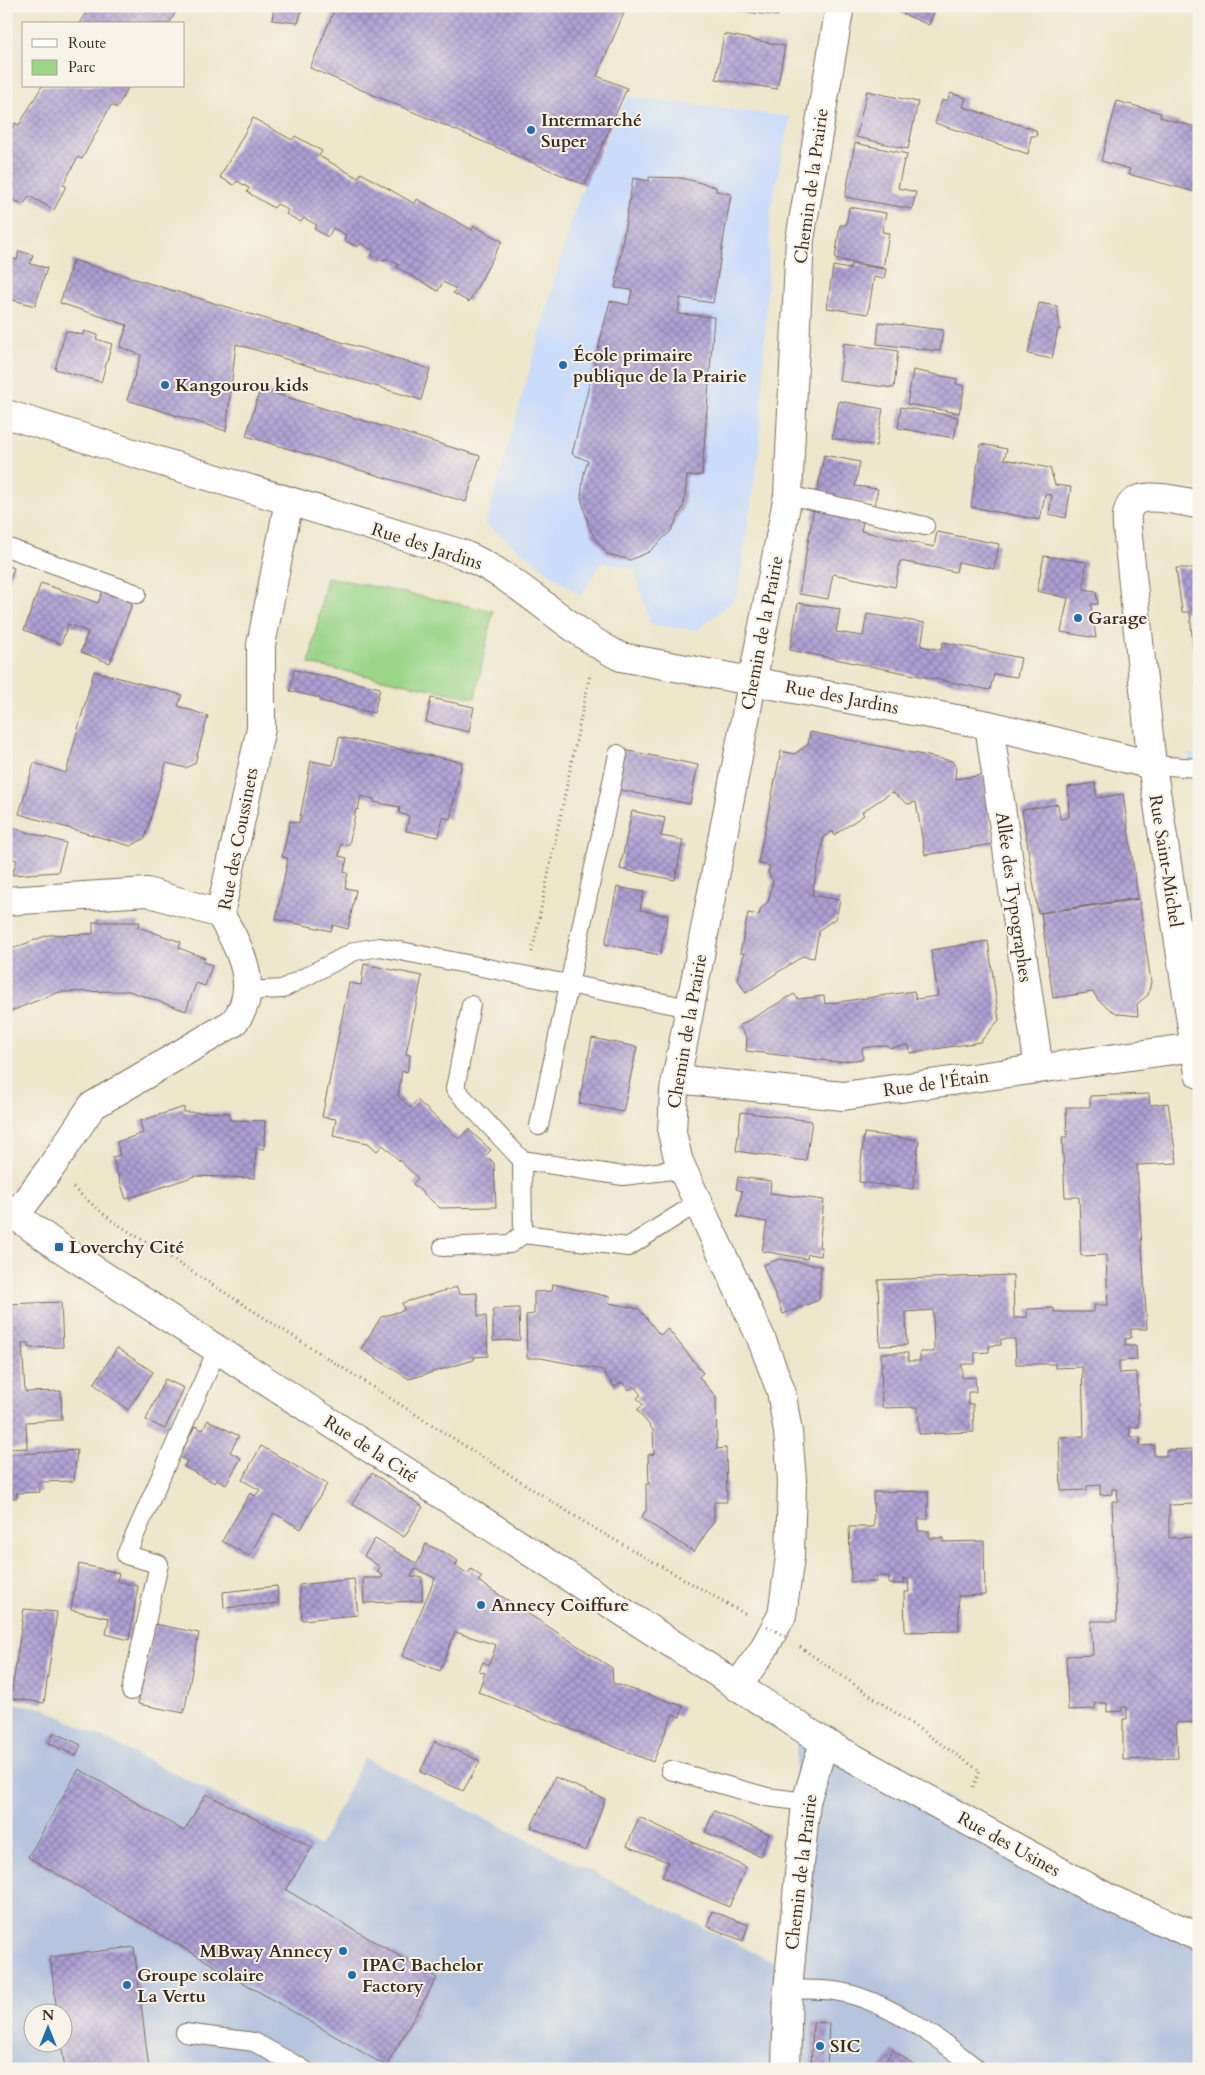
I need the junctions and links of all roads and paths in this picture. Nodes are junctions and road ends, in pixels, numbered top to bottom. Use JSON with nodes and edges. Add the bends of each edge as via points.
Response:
{"nodes":[{"id":1,"x":840,"y":6,"type":"edge"},
{"id":2,"x":6,"y":414,"type":"edge"},
{"id":3,"x":788,"y":496,"type":"junction"},
{"id":4,"x":289,"y":502,"type":"junction"},
{"id":5,"x":1199,"y":504,"type":"edge"},
{"id":6,"x":925,"y":526,"type":"dead end"},
{"id":7,"x":6,"y":547,"type":"edge"},
{"id":8,"x":137,"y":594,"type":"dead end"},
{"id":9,"x":596,"y":644,"type":"junction"},
{"id":10,"x":753,"y":680,"type":"junction"},
{"id":11,"x":989,"y":725,"type":"junction"},
{"id":12,"x":618,"y":754,"type":"dead end"},
{"id":13,"x":1152,"y":765,"type":"junction"},
{"id":14,"x":1199,"y":768,"type":"edge"},
{"id":15,"x":6,"y":902,"type":"edge"},
{"id":16,"x":220,"y":914,"type":"junction"},
{"id":17,"x":527,"y":974,"type":"junction"},
{"id":18,"x":570,"y":983,"type":"junction"},
{"id":19,"x":247,"y":991,"type":"junction"},
{"id":20,"x":471,"y":1005,"type":"dead end"},
{"id":21,"x":690,"y":1008,"type":"junction"},
{"id":22,"x":1194,"y":1047,"type":"junction"},
{"id":23,"x":1039,"y":1069,"type":"junction"},
{"id":24,"x":1199,"y":1074,"type":"edge"},
{"id":25,"x":676,"y":1079,"type":"junction"},
{"id":26,"x":538,"y":1126,"type":"dead end"},
{"id":27,"x":522,"y":1160,"type":"junction"},
{"id":28,"x":50,"y":1169,"type":"junction"},
{"id":29,"x":682,"y":1169,"type":"junction"},
{"id":30,"x":697,"y":1202,"type":"junction"},
{"id":31,"x":10,"y":1212,"type":"edge"},
{"id":32,"x":523,"y":1234,"type":"junction"},
{"id":33,"x":443,"y":1247,"type":"dead end"},
{"id":34,"x":217,"y":1350,"type":"junction"},
{"id":35,"x":750,"y":1616,"type":"dead end"},
{"id":36,"x":759,"y":1621,"type":"dead end"},
{"id":37,"x":737,"y":1687,"type":"junction"},
{"id":38,"x":131,"y":1691,"type":"dead end"},
{"id":39,"x":824,"y":1742,"type":"junction"},
{"id":40,"x":670,"y":1770,"type":"dead end"},
{"id":41,"x":980,"y":1771,"type":"dead end"},
{"id":42,"x":806,"y":1802,"type":"junction"},
{"id":43,"x":1199,"y":1937,"type":"edge"},
{"id":44,"x":788,"y":1989,"type":"junction"},
{"id":45,"x":185,"y":2033,"type":"dead end"},
{"id":46,"x":303,"y":2069,"type":"edge"},
{"id":47,"x":786,"y":2069,"type":"edge"},
{"id":48,"x":977,"y":2069,"type":"edge"}],
"edges":[{"from":1,"to":3,"type":"street","name":"Chemin de la Prairie","via":[[800,238]]},
{"from":2,"to":4,"type":"street","name":"Rue des Jardins"},
{"from":3,"to":6,"type":"lane"},
{"from":3,"to":10,"type":"street","name":"Chemin de la Prairie"},
{"from":4,"to":9,"type":"street","name":"Rue des Jardins","via":[[462,554],[488,565]]},
{"from":4,"to":16,"type":"street","name":"Rue des Coussinets","via":[[262,645],[261,728]]},
{"from":5,"to":13,"type":"street","via":[[1142,496],[1128,511],[1127,527]]},
{"from":7,"to":8,"type":"lane"},
{"from":9,"to":10,"type":"street","name":"Rue des Jardins","via":[[621,657]]},
{"from":9,"to":17,"type":"path"},
{"from":10,"to":11,"type":"street","name":"Rue des Jardins"},
{"from":10,"to":21,"type":"street","name":"Chemin de la Prairie"},
{"from":11,"to":13,"type":"street","name":"Rue des Jardins"},
{"from":11,"to":23,"type":"street","name":"Allée des Typographes"},
{"from":12,"to":18,"type":"lane"},
{"from":13,"to":14,"type":"lane"},
{"from":13,"to":22,"type":"street","name":"Rue Saint-Michel"},
{"from":15,"to":16,"type":"street","via":[[147,892]]},
{"from":16,"to":19,"type":"street","name":"Rue des Coussinets","via":[[245,962]]},
{"from":17,"to":18,"type":"lane"},
{"from":17,"to":19,"type":"lane","via":[[380,947],[355,951],[282,989]]},
{"from":18,"to":21,"type":"lane"},
{"from":18,"to":26,"type":"lane"},
{"from":19,"to":28,"type":"street","name":"Rue des Coussinets","via":[[240,1015],[233,1023],[92,1106]]},
{"from":20,"to":27,"type":"lane","via":[[454,1089]]},
{"from":21,"to":25,"type":"street","name":"Chemin de la Prairie"},
{"from":22,"to":23,"type":"street","name":"Rue de l'Étain"},
{"from":22,"to":24,"type":"street","name":"Rue Saint-Michel"},
{"from":23,"to":25,"type":"street","name":"Rue de l'Étain","via":[[843,1096]]},
{"from":25,"to":29,"type":"street","name":"Chemin de la Prairie","via":[[672,1133]]},
{"from":27,"to":29,"type":"lane","via":[[623,1176]]},
{"from":27,"to":32,"type":"lane"},
{"from":28,"to":31,"type":"street","name":"Rue des Coussinets"},
{"from":28,"to":35,"type":"path","via":[[119,1225],[592,1527]]},
{"from":29,"to":30,"type":"street","name":"Chemin de la Prairie"},
{"from":30,"to":32,"type":"lane","via":[[628,1247]]},
{"from":30,"to":37,"type":"street","name":"Chemin de la Prairie","via":[[761,1338],[781,1391],[792,1480],[790,1557],[782,1614],[763,1650]]},
{"from":31,"to":34,"type":"street","name":"Rue de la Cité"},
{"from":32,"to":33,"type":"lane","via":[[510,1244]]},
{"from":34,"to":37,"type":"street","name":"Rue de la Cité"},
{"from":34,"to":38,"type":"lane","via":[[126,1555],[159,1564]]},
{"from":36,"to":41,"type":"path","bridge":true},
{"from":37,"to":39,"type":"street"},
{"from":39,"to":42,"type":"street","name":"Chemin de la Prairie"},
{"from":39,"to":43,"type":"street","name":"Rue des Usines","via":[[1108,1898]]},
{"from":40,"to":42,"type":"lane","via":[[767,1797]]},
{"from":42,"to":44,"type":"street","name":"Chemin de la Prairie"},
{"from":44,"to":47,"type":"street","name":"Chemin de la Prairie"},
{"from":44,"to":48,"type":"lane","via":[[835,1991],[879,2004]]},
{"from":45,"to":46,"type":"lane","via":[[254,2042]]}]}
